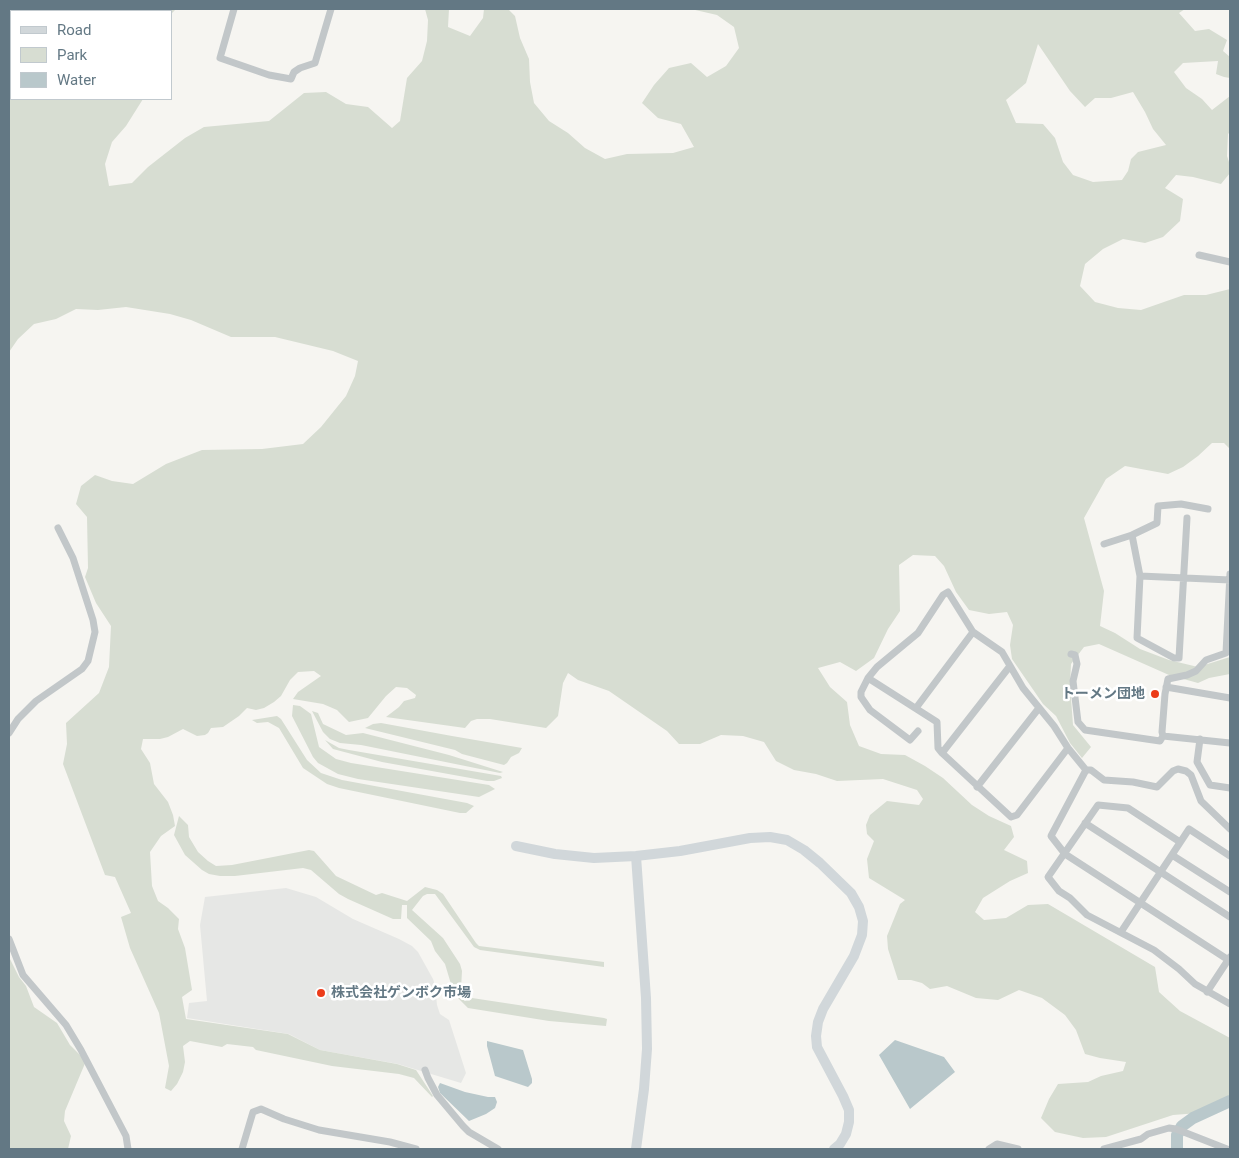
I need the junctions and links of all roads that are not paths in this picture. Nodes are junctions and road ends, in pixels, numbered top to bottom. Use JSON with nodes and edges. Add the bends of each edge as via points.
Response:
{"nodes":[{"id":1,"x":234,"y":9,"type":"edge"},
{"id":2,"x":331,"y":9,"type":"edge"},
{"id":3,"x":1199,"y":255,"type":"dead end"},
{"id":4,"x":1230,"y":262,"type":"edge"},
{"id":5,"x":1208,"y":510,"type":"dead end"},
{"id":6,"x":1188,"y":518,"type":"dead end"},
{"id":7,"x":58,"y":528,"type":"dead end"},
{"id":8,"x":1132,"y":535,"type":"junction"},
{"id":9,"x":1104,"y":544,"type":"dead end"},
{"id":10,"x":1230,"y":574,"type":"edge"},
{"id":11,"x":1140,"y":576,"type":"junction"},
{"id":12,"x":1184,"y":578,"type":"junction"},
{"id":13,"x":1230,"y":580,"type":"edge"},
{"id":14,"x":973,"y":632,"type":"junction"},
{"id":15,"x":1071,"y":654,"type":"dead end"},
{"id":16,"x":1010,"y":666,"type":"junction"},
{"id":17,"x":868,"y":678,"type":"junction"},
{"id":18,"x":1166,"y":687,"type":"junction"},
{"id":19,"x":1230,"y":698,"type":"edge"},
{"id":20,"x":916,"y":708,"type":"junction"},
{"id":21,"x":1039,"y":708,"type":"junction"},
{"id":22,"x":918,"y":731,"type":"dead end"},
{"id":23,"x":9,"y":733,"type":"edge"},
{"id":24,"x":1163,"y":736,"type":"junction"},
{"id":25,"x":1200,"y":739,"type":"junction"},
{"id":26,"x":1230,"y":743,"type":"edge"},
{"id":27,"x":1068,"y":748,"type":"junction"},
{"id":28,"x":942,"y":754,"type":"junction"},
{"id":29,"x":1086,"y":770,"type":"junction"},
{"id":30,"x":977,"y":786,"type":"junction"},
{"id":31,"x":1230,"y":788,"type":"edge"},
{"id":32,"x":1085,"y":823,"type":"junction"},
{"id":33,"x":1230,"y":829,"type":"edge"},
{"id":34,"x":1180,"y":842,"type":"junction"},
{"id":35,"x":516,"y":846,"type":"dead end"},
{"id":36,"x":1065,"y":854,"type":"junction"},
{"id":37,"x":1172,"y":855,"type":"junction"},
{"id":38,"x":636,"y":856,"type":"junction"},
{"id":39,"x":1230,"y":856,"type":"edge"},
{"id":40,"x":1160,"y":872,"type":"junction"},
{"id":41,"x":1230,"y":892,"type":"edge"},
{"id":42,"x":1140,"y":903,"type":"junction"},
{"id":43,"x":1230,"y":918,"type":"edge"},
{"id":44,"x":1121,"y":932,"type":"junction"},
{"id":45,"x":9,"y":939,"type":"edge"},
{"id":46,"x":1230,"y":959,"type":"edge"},
{"id":47,"x":1207,"y":992,"type":"junction"},
{"id":48,"x":1230,"y":1004,"type":"edge"},
{"id":49,"x":425,"y":1070,"type":"dead end"},
{"id":50,"x":128,"y":1149,"type":"edge"},
{"id":51,"x":242,"y":1149,"type":"edge"},
{"id":52,"x":416,"y":1149,"type":"edge"},
{"id":53,"x":498,"y":1149,"type":"edge"},
{"id":54,"x":636,"y":1149,"type":"edge"},
{"id":55,"x":834,"y":1149,"type":"edge"},
{"id":56,"x":989,"y":1149,"type":"edge"},
{"id":57,"x":1018,"y":1149,"type":"edge"},
{"id":58,"x":1107,"y":1149,"type":"edge"},
{"id":59,"x":1227,"y":1149,"type":"edge"}],
"edges":[{"from":1,"to":2,"type":"street","via":[[220,58],[291,79],[294,72],[314,63]]},
{"from":3,"to":4,"type":"street"},
{"from":5,"to":8,"type":"street","via":[[1181,504],[1158,506],[1157,523]]},
{"from":6,"to":12,"type":"street"},
{"from":7,"to":23,"type":"street","via":[[73,558],[95,632],[88,661],[82,669],[36,701]]},
{"from":8,"to":9,"type":"street"},
{"from":8,"to":11,"type":"street"},
{"from":10,"to":13,"type":"street"},
{"from":11,"to":12,"type":"street"},
{"from":11,"to":12,"type":"street","via":[[1137,638],[1174,658],[1179,658]]},
{"from":12,"to":13,"type":"street"},
{"from":13,"to":18,"type":"street","via":[[1226,653],[1206,660],[1196,671],[1168,679]]},
{"from":14,"to":16,"type":"street","via":[[1002,652]]},
{"from":14,"to":17,"type":"street","via":[[948,592],[918,633]]},
{"from":14,"to":20,"type":"street"},
{"from":15,"to":24,"type":"street","via":[[1075,655],[1076,664],[1073,682],[1078,722],[1085,730],[1160,741]]},
{"from":16,"to":21,"type":"street"},
{"from":16,"to":28,"type":"street"},
{"from":17,"to":20,"type":"street"},
{"from":17,"to":22,"type":"street","via":[[861,692],[870,710],[910,740]]},
{"from":18,"to":19,"type":"street"},
{"from":18,"to":24,"type":"street"},
{"from":20,"to":28,"type":"street","via":[[937,722],[938,748]]},
{"from":21,"to":27,"type":"street"},
{"from":21,"to":30,"type":"street"},
{"from":24,"to":25,"type":"street"},
{"from":25,"to":26,"type":"street"},
{"from":25,"to":31,"type":"street","via":[[1197,762],[1210,785]]},
{"from":27,"to":29,"type":"street"},
{"from":27,"to":30,"type":"street","via":[[1017,815],[1011,816]]},
{"from":28,"to":30,"type":"street"},
{"from":29,"to":33,"type":"street","via":[[1104,780],[1157,787],[1173,771],[1186,771],[1191,775],[1201,801]]},
{"from":29,"to":36,"type":"street","via":[[1051,836]]},
{"from":32,"to":34,"type":"street","via":[[1098,805],[1128,808]]},
{"from":32,"to":36,"type":"street"},
{"from":32,"to":40,"type":"street"},
{"from":34,"to":37,"type":"street"},
{"from":34,"to":39,"type":"street","via":[[1188,829]]},
{"from":35,"to":38,"type":"street","via":[[594,858]]},
{"from":36,"to":42,"type":"street"},
{"from":36,"to":44,"type":"street","via":[[1048,877],[1052,884],[1087,915]]},
{"from":37,"to":40,"type":"street"},
{"from":37,"to":41,"type":"street"},
{"from":38,"to":54,"type":"street","via":[[647,1048]]},
{"from":38,"to":55,"type":"street","via":[[770,836],[787,840],[804,850],[851,893],[859,907],[862,935],[854,956],[823,1009],[816,1036],[820,1054],[849,1110],[846,1134]]},
{"from":40,"to":42,"type":"street"},
{"from":40,"to":43,"type":"street"},
{"from":42,"to":44,"type":"street"},
{"from":42,"to":46,"type":"street"},
{"from":44,"to":47,"type":"street","via":[[1160,954]]},
{"from":45,"to":50,"type":"street","via":[[23,974],[66,1025],[81,1050],[126,1136]]},
{"from":46,"to":47,"type":"street"},
{"from":47,"to":48,"type":"street"},
{"from":49,"to":53,"type":"street","via":[[437,1095],[463,1126]]},
{"from":51,"to":52,"type":"street","via":[[253,1112],[261,1108],[319,1130]]},
{"from":56,"to":57,"type":"street","via":[[997,1144]]},
{"from":58,"to":59,"type":"street","via":[[1169,1128]]}]}
